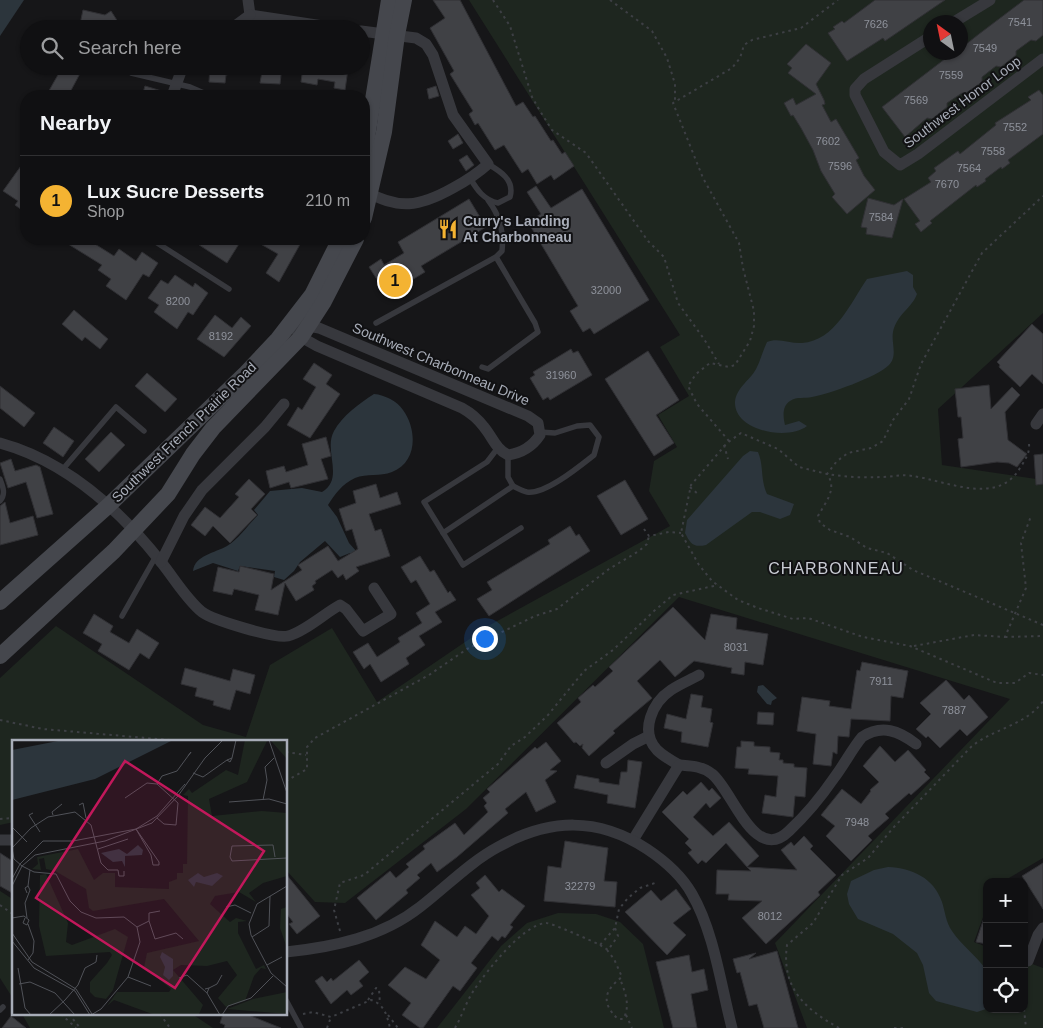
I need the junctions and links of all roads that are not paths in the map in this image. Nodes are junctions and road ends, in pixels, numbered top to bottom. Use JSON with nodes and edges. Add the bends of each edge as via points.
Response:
{"nodes":[{"id":1,"x":248,"y":0,"type":"edge"},
{"id":2,"x":390,"y":0,"type":"edge"},
{"id":3,"x":404,"y":0,"type":"edge"},
{"id":4,"x":990,"y":0,"type":"edge"},
{"id":5,"x":250,"y":15,"type":"junction"},
{"id":6,"x":965,"y":15,"type":"edge"},
{"id":7,"x":244,"y":20,"type":"edge"},
{"id":8,"x":283,"y":20,"type":"edge"},
{"id":9,"x":370,"y":32,"type":"edge"},
{"id":10,"x":390,"y":34,"type":"junction"},
{"id":11,"x":923,"y":41,"type":"edge"},
{"id":12,"x":1043,"y":59,"type":"edge"},
{"id":13,"x":139,"y":75,"type":"edge"},
{"id":14,"x":180,"y":75,"type":"edge"},
{"id":15,"x":177,"y":84,"type":"junction"},
{"id":16,"x":174,"y":90,"type":"edge"},
{"id":17,"x":194,"y":90,"type":"edge"},
{"id":18,"x":370,"y":126,"type":"edge"},
{"id":19,"x":488,"y":164,"type":"junction"},
{"id":20,"x":470,"y":178,"type":"junction"},
{"id":21,"x":370,"y":181,"type":"edge"},
{"id":22,"x":370,"y":193,"type":"edge"},
{"id":23,"x":488,"y":200,"type":"junction"},
{"id":24,"x":160,"y":245,"type":"edge"},
{"id":25,"x":337,"y":245,"type":"edge"},
{"id":26,"x":353,"y":245,"type":"edge"},
{"id":27,"x":496,"y":257,"type":"junction"},
{"id":28,"x":229,"y":289,"type":"dead end"},
{"id":29,"x":376,"y":323,"type":"dead end"},
{"id":30,"x":300,"y":328,"type":"junction"},
{"id":31,"x":482,"y":367,"type":"dead end"},
{"id":32,"x":284,"y":404,"type":"dead end"},
{"id":33,"x":1043,"y":414,"type":"edge"},
{"id":34,"x":1036,"y":424,"type":"dead end"},
{"id":35,"x":144,"y":431,"type":"dead end"},
{"id":36,"x":539,"y":432,"type":"junction"},
{"id":37,"x":0,"y":443,"type":"edge"},
{"id":38,"x":502,"y":452,"type":"junction"},
{"id":39,"x":63,"y":469,"type":"junction"},
{"id":40,"x":0,"y":480,"type":"edge"},
{"id":41,"x":513,"y":486,"type":"junction"},
{"id":42,"x":0,"y":501,"type":"edge"},
{"id":43,"x":108,"y":506,"type":"junction"},
{"id":44,"x":521,"y":528,"type":"dead end"},
{"id":45,"x":134,"y":532,"type":"junction"},
{"id":46,"x":443,"y":533,"type":"junction"},
{"id":47,"x":159,"y":559,"type":"junction"},
{"id":48,"x":374,"y":588,"type":"dead end"},
{"id":49,"x":0,"y":602,"type":"edge"},
{"id":50,"x":122,"y":616,"type":"dead end"},
{"id":51,"x":0,"y":656,"type":"edge"},
{"id":52,"x":699,"y":675,"type":"dead end"},
{"id":53,"x":649,"y":736,"type":"junction"},
{"id":54,"x":916,"y":744,"type":"dead end"},
{"id":55,"x":606,"y":763,"type":"dead end"},
{"id":56,"x":679,"y":765,"type":"junction"},
{"id":57,"x":633,"y":840,"type":"junction"},
{"id":58,"x":1043,"y":928,"type":"edge"},
{"id":59,"x":288,"y":952,"type":"edge"},
{"id":60,"x":1028,"y":961,"type":"dead end"},
{"id":61,"x":288,"y":1004,"type":"edge"},
{"id":62,"x":301,"y":1028,"type":"edge"},
{"id":63,"x":732,"y":1028,"type":"edge"}],
"edges":[{"from":1,"to":5,"type":"street"},
{"from":2,"to":10,"type":"street"},
{"from":3,"to":10,"type":"street"},
{"from":4,"to":6,"type":"street"},
{"from":5,"to":7,"type":"street"},
{"from":5,"to":8,"type":"street"},
{"from":9,"to":10,"type":"street"},
{"from":10,"to":18,"type":"street"},
{"from":10,"to":19,"type":"street","via":[[416,38],[426,44],[433,55],[453,115]]},
{"from":10,"to":21,"type":"street","via":[[384,132]]},
{"from":11,"to":12,"type":"street","name":"Southwest Honor Loop","via":[[864,79],[855,89],[884,152],[900,165]]},
{"from":13,"to":15,"type":"lane"},
{"from":14,"to":15,"type":"street"},
{"from":15,"to":16,"type":"street"},
{"from":15,"to":17,"type":"lane"},
{"from":19,"to":20,"type":"street"},
{"from":19,"to":23,"type":"lane","via":[[508,179],[512,190],[510,196],[498,203]]},
{"from":20,"to":22,"type":"street","via":[[423,203],[392,202]]},
{"from":20,"to":23,"type":"lane"},
{"from":23,"to":27,"type":"lane","via":[[499,217],[502,229],[502,251]]},
{"from":24,"to":28,"type":"lane"},
{"from":25,"to":30,"type":"street","name":"Southwest French Prairie Road"},
{"from":26,"to":30,"type":"street","name":"Southwest French Prairie Road","via":[[342,268]]},
{"from":27,"to":29,"type":"lane"},
{"from":27,"to":31,"type":"lane","via":[[538,332],[488,369]]},
{"from":30,"to":36,"type":"street","name":"Southwest Charbonneau Drive","via":[[528,416],[538,423]]},
{"from":30,"to":38,"type":"street","via":[[317,346],[462,408],[484,425]]},
{"from":30,"to":43,"type":"street","name":"Southwest French Prairie Road","via":[[246,373]]},
{"from":30,"to":45,"type":"street","name":"Southwest French Prairie Road","via":[[213,428],[168,494]]},
{"from":32,"to":47,"type":"street","via":[[202,490]]},
{"from":33,"to":34,"type":"street"},
{"from":35,"to":39,"type":"lane","via":[[116,407]]},
{"from":36,"to":38,"type":"street","via":[[534,444],[517,454]]},
{"from":36,"to":41,"type":"lane","via":[[555,433],[590,425],[599,437],[598,447],[594,455],[538,492],[527,492]]},
{"from":37,"to":39,"type":"street","via":[[35,454]]},
{"from":38,"to":41,"type":"lane"},
{"from":38,"to":46,"type":"lane","via":[[424,502]]},
{"from":39,"to":43,"type":"street"},
{"from":40,"to":42,"type":"lane","via":[[4,490]]},
{"from":41,"to":46,"type":"lane"},
{"from":43,"to":45,"type":"street"},
{"from":43,"to":49,"type":"street","name":"Southwest French Prairie Road"},
{"from":44,"to":46,"type":"lane","via":[[463,565]]},
{"from":45,"to":47,"type":"street"},
{"from":45,"to":51,"type":"street","name":"Southwest French Prairie Road"},
{"from":47,"to":48,"type":"street","via":[[202,612],[217,620],[277,637],[296,633],[340,604],[360,630],[366,630],[390,614]]},
{"from":47,"to":50,"type":"lane"},
{"from":52,"to":53,"type":"street","via":[[672,689],[657,704],[648,723]]},
{"from":53,"to":55,"type":"street"},
{"from":53,"to":56,"type":"street","via":[[656,749]]},
{"from":54,"to":56,"type":"street","via":[[894,731],[882,729],[867,734],[856,744],[809,810],[781,838],[771,840],[762,837],[743,820],[713,775],[702,768]]},
{"from":56,"to":57,"type":"street"},
{"from":57,"to":59,"type":"street","via":[[597,826],[575,824],[533,831],[496,848],[418,909],[384,929],[318,949]]},
{"from":57,"to":63,"type":"street","via":[[675,871],[692,894],[707,932]]},
{"from":58,"to":60,"type":"street"},
{"from":61,"to":62,"type":"lane"}]}
